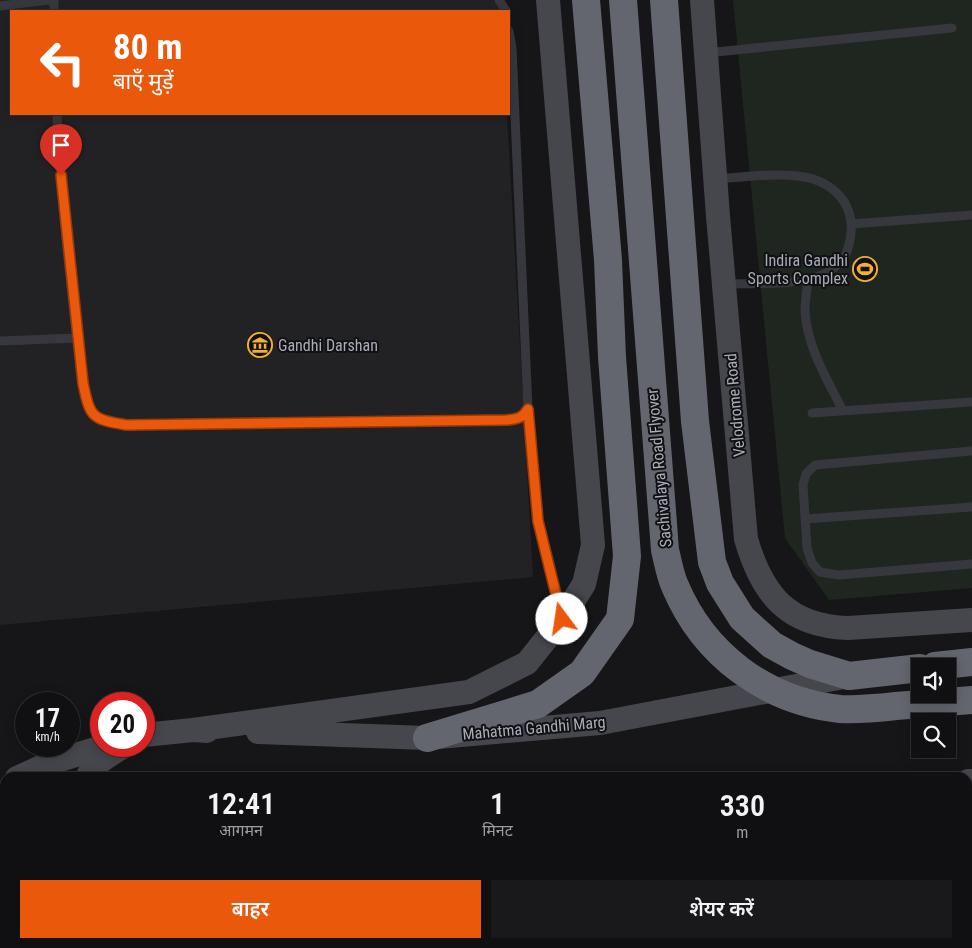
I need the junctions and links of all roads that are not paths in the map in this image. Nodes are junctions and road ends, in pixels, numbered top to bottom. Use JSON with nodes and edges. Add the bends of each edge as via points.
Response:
{"nodes":[{"id":1,"x":49,"y":0,"type":"edge"},
{"id":2,"x":548,"y":0,"type":"edge"},
{"id":3,"x":586,"y":0,"type":"edge"},
{"id":4,"x":623,"y":0,"type":"edge"},
{"id":5,"x":664,"y":0,"type":"edge"},
{"id":6,"x":702,"y":0,"type":"edge"},
{"id":7,"x":0,"y":6,"type":"edge"},
{"id":8,"x":952,"y":28,"type":"dead end"},
{"id":9,"x":510,"y":36,"type":"edge"},
{"id":10,"x":706,"y":53,"type":"junction"},
{"id":11,"x":57,"y":115,"type":"edge"},
{"id":12,"x":715,"y":179,"type":"junction"},
{"id":13,"x":972,"y":215,"type":"edge"},
{"id":14,"x":852,"y":224,"type":"junction"},
{"id":15,"x":808,"y":280,"type":"junction"},
{"id":16,"x":724,"y":284,"type":"junction"},
{"id":17,"x":77,"y":338,"type":"junction"},
{"id":18,"x":0,"y":341,"type":"edge"},
{"id":19,"x":972,"y":402,"type":"edge"},
{"id":20,"x":528,"y":409,"type":"junction"},
{"id":21,"x":844,"y":411,"type":"junction"},
{"id":22,"x":812,"y":413,"type":"dead end"},
{"id":23,"x":972,"y":451,"type":"edge"},
{"id":24,"x":972,"y":507,"type":"edge"},
{"id":25,"x":805,"y":519,"type":"junction"},
{"id":26,"x":972,"y":564,"type":"edge"},
{"id":27,"x":562,"y":619,"type":"junction"},
{"id":28,"x":972,"y":620,"type":"edge"},
{"id":29,"x":972,"y":662,"type":"edge"},
{"id":30,"x":956,"y":664,"type":"edge"},
{"id":31,"x":911,"y":669,"type":"edge"},
{"id":32,"x":849,"y":676,"type":"junction"},
{"id":33,"x":972,"y":700,"type":"edge"},
{"id":34,"x":193,"y":730,"type":"junction"},
{"id":35,"x":155,"y":734,"type":"edge"},
{"id":36,"x":427,"y":738,"type":"junction"},
{"id":37,"x":90,"y":751,"type":"edge"},
{"id":38,"x":108,"y":757,"type":"edge"},
{"id":39,"x":32,"y":772,"type":"edge"},
{"id":40,"x":90,"y":772,"type":"edge"}],
"edges":[{"from":1,"to":7,"type":"lane"},
{"from":2,"to":27,"type":"street","via":[[594,545],[584,584]]},
{"from":3,"to":36,"type":"highway","via":[[608,260],[627,556],[620,619],[582,674],[538,704]]},
{"from":4,"to":33,"type":"highway","name":"Sachivalaya Road Flyover","bridge":true,"via":[[665,550],[675,585],[691,618],[713,647],[740,671],[771,690],[805,703],[841,709]]},
{"from":5,"to":32,"type":"highway","via":[[695,421],[712,562],[720,583],[742,618],[772,645],[810,664]]},
{"from":6,"to":10,"type":"street","name":"Velodrome Road"},
{"from":8,"to":10,"type":"lane"},
{"from":9,"to":20,"type":"lane"},
{"from":10,"to":12,"type":"street","name":"Velodrome Road"},
{"from":11,"to":17,"type":"lane"},
{"from":12,"to":14,"type":"lane","via":[[783,175],[817,181],[841,195]]},
{"from":12,"to":16,"type":"street","name":"Velodrome Road"},
{"from":13,"to":14,"type":"lane"},
{"from":14,"to":15,"type":"lane","via":[[849,249],[839,265]]},
{"from":15,"to":16,"type":"lane"},
{"from":15,"to":21,"type":"lane","via":[[805,310],[808,334],[816,359]]},
{"from":16,"to":28,"type":"street","name":"Velodrome Road","via":[[746,538],[763,583],[792,613],[828,627]]},
{"from":17,"to":18,"type":"lane"},
{"from":17,"to":20,"type":"lane","via":[[87,404],[94,417],[126,425],[507,420],[521,418]]},
{"from":19,"to":21,"type":"lane"},
{"from":20,"to":27,"type":"lane","via":[[538,521]]},
{"from":21,"to":22,"type":"lane"},
{"from":23,"to":25,"type":"lane","via":[[815,465],[806,474],[802,486]]},
{"from":24,"to":25,"type":"lane"},
{"from":25,"to":26,"type":"lane","via":[[807,548],[812,563],[820,572],[839,575]]},
{"from":27,"to":34,"type":"street","via":[[527,663],[469,692]]},
{"from":29,"to":30,"type":"highway"},
{"from":31,"to":32,"type":"highway","name":"Mahatma Gandhi Marg"},
{"from":32,"to":36,"type":"street","name":"Mahatma Gandhi Marg","via":[[600,723]]},
{"from":34,"to":35,"type":"street","name":"Mahatma Gandhi Marg"},
{"from":34,"to":36,"type":"street","name":"Mahatma Gandhi Marg"},
{"from":37,"to":39,"type":"street"},
{"from":38,"to":40,"type":"street"}]}
